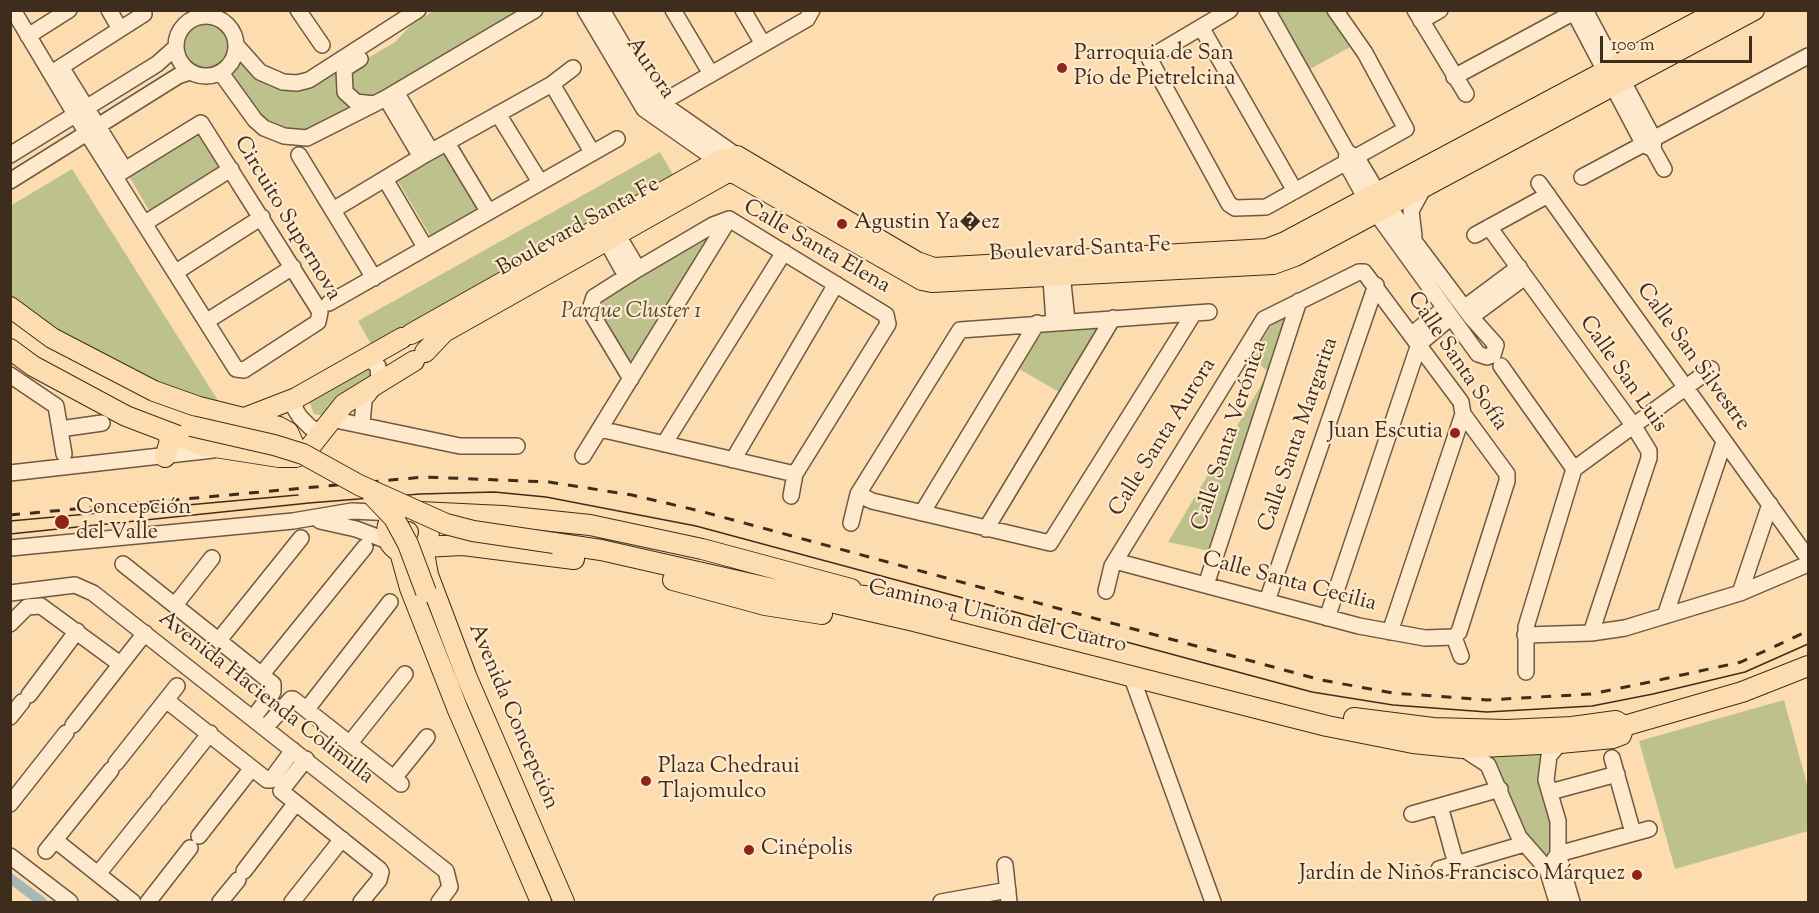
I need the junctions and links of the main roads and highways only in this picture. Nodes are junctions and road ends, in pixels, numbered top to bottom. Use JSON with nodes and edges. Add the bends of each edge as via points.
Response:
{"nodes":[{"id":1,"x":1720,"y":10,"type":"edge"},
{"id":2,"x":1754,"y":10,"type":"edge"},
{"id":3,"x":1615,"y":76,"type":"junction"},
{"id":4,"x":1377,"y":203,"type":"junction"},
{"id":5,"x":609,"y":231,"type":"junction"},
{"id":6,"x":1056,"y":269,"type":"junction"},
{"id":7,"x":10,"y":307,"type":"edge"},
{"id":8,"x":10,"y":320,"type":"edge"},
{"id":9,"x":10,"y":335,"type":"edge"},
{"id":10,"x":406,"y":336,"type":"junction"},
{"id":11,"x":10,"y":349,"type":"edge"},
{"id":12,"x":420,"y":357,"type":"junction"},
{"id":13,"x":247,"y":417,"type":"junction"},
{"id":14,"x":193,"y":421,"type":"junction"},
{"id":15,"x":167,"y":432,"type":"junction"},
{"id":16,"x":173,"y":456,"type":"road end"},
{"id":17,"x":286,"y":457,"type":"junction"},
{"id":18,"x":368,"y":482,"type":"junction"},
{"id":19,"x":406,"y":512,"type":"junction"},
{"id":20,"x":554,"y":538,"type":"junction"},
{"id":21,"x":394,"y":547,"type":"junction"},
{"id":22,"x":423,"y":547,"type":"junction"},
{"id":23,"x":876,"y":597,"type":"junction"},
{"id":24,"x":914,"y":621,"type":"junction"},
{"id":25,"x":1809,"y":666,"type":"edge"},
{"id":26,"x":1624,"y":726,"type":"junction"},
{"id":27,"x":541,"y":903,"type":"edge"},
{"id":28,"x":553,"y":903,"type":"edge"},
{"id":29,"x":564,"y":903,"type":"edge"}],
"edges":[{"from":1,"to":3,"type":"main road","name":"Boulevard Santa Fe"},
{"from":2,"to":3,"type":"main road","name":"Boulevard Santa Fe"},
{"from":3,"to":4,"type":"main road","name":"Boulevard Santa Fe"},
{"from":3,"to":4,"type":"main road","name":"Boulevard Santa Fe","via":[[1424,187]]},
{"from":4,"to":6,"type":"main road","name":"Boulevard Santa Fe","via":[[1267,249]]},
{"from":4,"to":6,"type":"main road","name":"Boulevard Santa Fe","via":[[1350,227],[1273,264]]},
{"from":5,"to":6,"type":"main road","name":"Boulevard Santa Fe","via":[[728,172],[922,280],[945,283]]},
{"from":5,"to":6,"type":"main road","name":"Boulevard Santa Fe","via":[[718,161],[737,156],[917,262],[934,268]]},
{"from":5,"to":10,"type":"main road","name":"Boulevard Santa Fe"},
{"from":5,"to":12,"type":"main road","name":"Boulevard Santa Fe","via":[[444,332]]},
{"from":7,"to":13,"type":"main road","via":[[78,353],[154,391],[199,407]]},
{"from":8,"to":14,"type":"main road","via":[[42,343],[112,382]]},
{"from":9,"to":14,"type":"main road","via":[[121,399]]},
{"from":10,"to":12,"type":"main road","via":[[423,339]]},
{"from":10,"to":13,"type":"main road","name":"Boulevard Santa Fe","via":[[296,398]]},
{"from":11,"to":15,"type":"main road","via":[[33,366],[126,416]]},
{"from":12,"to":17,"type":"main road","name":"Boulevard Santa Fe","via":[[345,404],[306,452]]},
{"from":13,"to":17,"type":"main road","via":[[288,432],[294,445]]},
{"from":14,"to":18,"type":"main road","bridge":true,"via":[[303,454]]},
{"from":15,"to":16,"type":"main road"},
{"from":15,"to":17,"type":"main road","via":[[202,445]]},
{"from":18,"to":20,"type":"main road","name":"Camino a Unión del Cuatro","bridge":true,"via":[[446,524],[473,531]]},
{"from":18,"to":28,"type":"main road","name":"Avenida Concepción","bridge":true,"via":[[408,544]]},
{"from":19,"to":21,"type":"main road","via":[[386,529]]},
{"from":19,"to":22,"type":"main road","via":[[422,516],[429,527]]},
{"from":19,"to":23,"type":"main road","via":[[590,525],[713,552]]},
{"from":20,"to":23,"type":"main road","name":"Camino a Unión del Cuatro","via":[[648,548],[790,586]]},
{"from":20,"to":24,"type":"main road","name":"Camino a Unión del Cuatro"},
{"from":21,"to":22,"type":"main road","via":[[412,553]]},
{"from":21,"to":27,"type":"main road","name":"Avenida Concepción","via":[[458,710]]},
{"from":22,"to":24,"type":"main road","via":[[463,545],[559,556],[606,564],[765,605],[834,616]]},
{"from":22,"to":29,"type":"main road","name":"Avenida Concepción","via":[[428,575],[467,678]]},
{"from":23,"to":26,"type":"main road","name":"Camino a Unión del Cuatro","via":[[1308,710],[1365,720],[1496,730],[1572,727],[1616,720]]},
{"from":24,"to":26,"type":"main road","name":"Camino a Unión del Cuatro","via":[[1327,726],[1413,743],[1462,748],[1560,743],[1614,738],[1621,735]]},
{"from":25,"to":26,"type":"main road","name":"Camino a Unión del Cuatro","via":[[1742,692]]}]}
